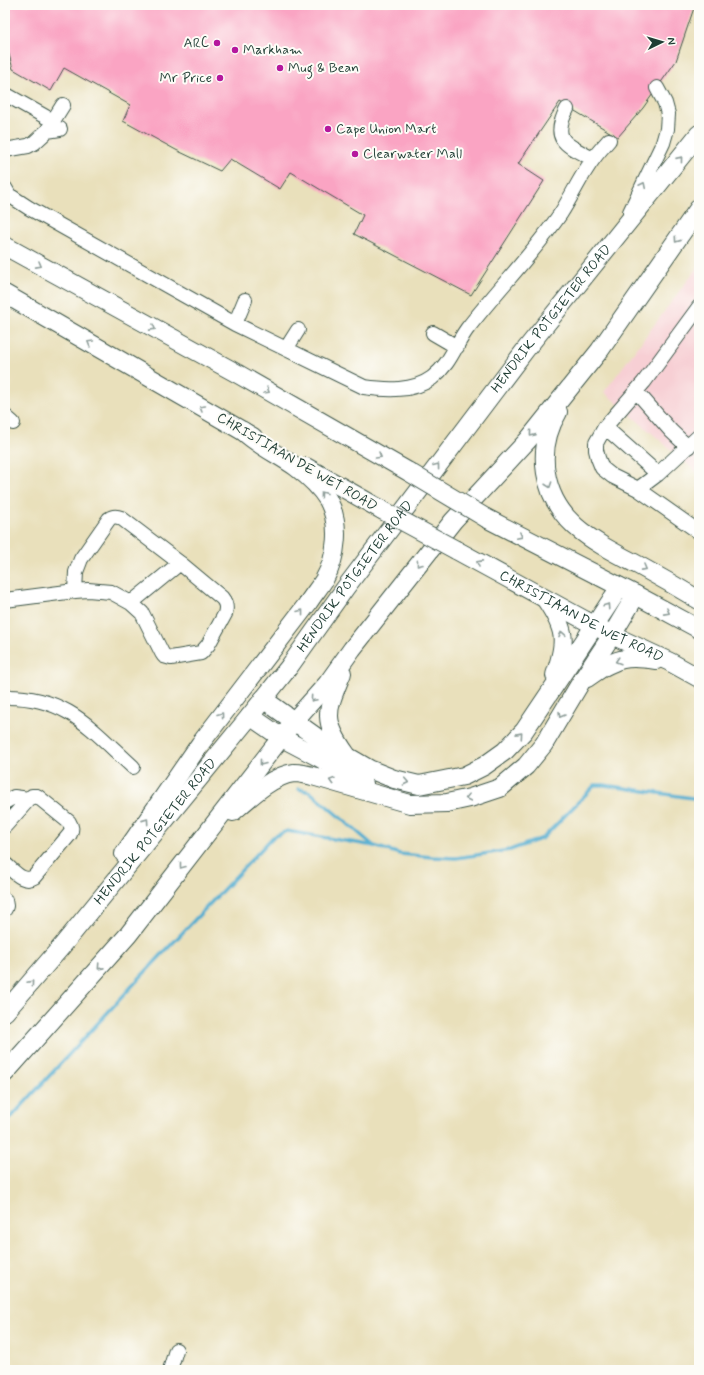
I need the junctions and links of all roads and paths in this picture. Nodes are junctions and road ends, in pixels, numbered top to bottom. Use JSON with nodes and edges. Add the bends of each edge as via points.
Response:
{"nodes":[{"id":1,"x":657,"y":88,"type":"dead end"},
{"id":2,"x":5,"y":94,"type":"edge"},
{"id":3,"x":63,"y":105,"type":"dead end"},
{"id":4,"x":567,"y":109,"type":"dead end"},
{"id":5,"x":53,"y":127,"type":"junction"},
{"id":6,"x":699,"y":134,"type":"edge"},
{"id":7,"x":609,"y":140,"type":"dead end"},
{"id":8,"x":5,"y":150,"type":"edge"},
{"id":9,"x":593,"y":159,"type":"junction"},
{"id":10,"x":5,"y":188,"type":"edge"},
{"id":11,"x":699,"y":208,"type":"edge"},
{"id":12,"x":620,"y":233,"type":"junction"},
{"id":13,"x":5,"y":246,"type":"edge"},
{"id":14,"x":5,"y":294,"type":"edge"},
{"id":15,"x":245,"y":300,"type":"dead end"},
{"id":16,"x":699,"y":307,"type":"edge"},
{"id":17,"x":235,"y":324,"type":"junction"},
{"id":18,"x":298,"y":330,"type":"dead end"},
{"id":19,"x":433,"y":334,"type":"dead end"},
{"id":20,"x":457,"y":348,"type":"junction"},
{"id":21,"x":286,"y":350,"type":"junction"},
{"id":22,"x":600,"y":350,"type":"junction"},
{"id":23,"x":636,"y":391,"type":"junction"},
{"id":24,"x":605,"y":427,"type":"junction"},
{"id":25,"x":243,"y":431,"type":"junction"},
{"id":26,"x":699,"y":436,"type":"edge"},
{"id":27,"x":688,"y":447,"type":"junction"},
{"id":28,"x":658,"y":474,"type":"junction"},
{"id":29,"x":638,"y":489,"type":"junction"},
{"id":30,"x":699,"y":532,"type":"edge"},
{"id":31,"x":180,"y":563,"type":"junction"},
{"id":32,"x":620,"y":586,"type":"junction"},
{"id":33,"x":75,"y":590,"type":"junction"},
{"id":34,"x":636,"y":595,"type":"junction"},
{"id":35,"x":545,"y":599,"type":"junction"},
{"id":36,"x":5,"y":600,"type":"edge"},
{"id":37,"x":699,"y":600,"type":"edge"},
{"id":38,"x":131,"y":603,"type":"junction"},
{"id":39,"x":594,"y":625,"type":"junction"},
{"id":40,"x":699,"y":629,"type":"edge"},
{"id":41,"x":612,"y":635,"type":"junction"},
{"id":42,"x":352,"y":648,"type":"junction"},
{"id":43,"x":670,"y":662,"type":"junction"},
{"id":44,"x":699,"y":678,"type":"edge"},
{"id":45,"x":581,"y":682,"type":"junction"},
{"id":46,"x":5,"y":697,"type":"edge"},
{"id":47,"x":546,"y":698,"type":"junction"},
{"id":48,"x":263,"y":699,"type":"junction"},
{"id":49,"x":250,"y":716,"type":"junction"},
{"id":50,"x":294,"y":721,"type":"junction"},
{"id":51,"x":282,"y":738,"type":"junction"},
{"id":52,"x":348,"y":756,"type":"junction"},
{"id":53,"x":133,"y":767,"type":"dead end"},
{"id":54,"x":383,"y":797,"type":"junction"},
{"id":55,"x":29,"y":799,"type":"junction"},
{"id":56,"x":5,"y":802,"type":"edge"},
{"id":57,"x":6,"y":824,"type":"edge"},
{"id":58,"x":208,"y":832,"type":"junction"},
{"id":59,"x":5,"y":864,"type":"edge"},
{"id":60,"x":5,"y":900,"type":"edge"},
{"id":61,"x":5,"y":908,"type":"edge"},
{"id":62,"x":62,"y":946,"type":"junction"},
{"id":63,"x":5,"y":1012,"type":"edge"},
{"id":64,"x":5,"y":1073,"type":"edge"},
{"id":65,"x":176,"y":1350,"type":"dead end"},
{"id":66,"x":170,"y":1370,"type":"edge"}],
"edges":[{"from":12,"to":1,"type":"street","one_way":true,"via":[[667,129],[668,114]]},
{"from":2,"to":5,"type":"street"},
{"from":3,"to":5,"type":"street"},
{"from":4,"to":9,"type":"street","via":[[561,120],[560,135],[569,146]]},
{"from":5,"to":8,"type":"street","via":[[28,146]]},
{"from":12,"to":6,"type":"main road","name":"HENDRIK POTGIETER ROAD","one_way":true},
{"from":7,"to":9,"type":"street"},
{"from":9,"to":20,"type":"street","via":[[561,213],[466,331]]},
{"from":10,"to":17,"type":"street","via":[[9,195],[29,208]]},
{"from":11,"to":22,"type":"main road","one_way":true},
{"from":48,"to":12,"type":"main road","name":"HENDRIK POTGIETER ROAD","one_way":true,"via":[[526,349]]},
{"from":13,"to":32,"type":"main road","one_way":true,"bridge":true,"via":[[238,374],[486,518]]},
{"from":25,"to":14,"type":"main road","name":"CHRISTIAAN DE WET ROAD","one_way":true},
{"from":15,"to":17,"type":"street"},
{"from":16,"to":23,"type":"street"},
{"from":17,"to":21,"type":"street"},
{"from":18,"to":21,"type":"street"},
{"from":19,"to":20,"type":"street"},
{"from":20,"to":21,"type":"street","via":[[448,362],[431,379],[396,390],[364,387]]},
{"from":22,"to":37,"type":"main road","one_way":true,"via":[[557,414],[548,434],[544,452],[544,469],[548,485],[563,513],[576,527],[613,552]]},
{"from":22,"to":42,"type":"main road","one_way":true,"via":[[528,440],[453,522]]},
{"from":23,"to":24,"type":"street"},
{"from":23,"to":27,"type":"street"},
{"from":24,"to":28,"type":"street"},
{"from":24,"to":29,"type":"street","via":[[596,443],[602,468]]},
{"from":35,"to":25,"type":"main road","name":"CHRISTIAAN DE WET ROAD","one_way":true,"bridge":true},
{"from":62,"to":25,"type":"main road","one_way":true,"via":[[200,744],[324,580],[332,562],[336,541],[335,525],[328,501],[322,492],[295,467],[260,446]]},
{"from":26,"to":27,"type":"street"},
{"from":27,"to":28,"type":"street"},
{"from":28,"to":29,"type":"street"},
{"from":29,"to":30,"type":"street"},
{"from":31,"to":33,"type":"street","via":[[121,518],[112,516],[80,559]]},
{"from":31,"to":38,"type":"street"},
{"from":31,"to":38,"type":"street","via":[[225,602],[225,614],[205,650],[171,658],[164,656],[142,613]]},
{"from":32,"to":34,"type":"main road"},
{"from":39,"to":32,"type":"main road","one_way":true},
{"from":33,"to":36,"type":"street"},
{"from":33,"to":38,"type":"street","via":[[110,592]]},
{"from":34,"to":40,"type":"main road","one_way":true},
{"from":34,"to":41,"type":"main road"},
{"from":35,"to":39,"type":"main road","name":"CHRISTIAAN DE WET ROAD"},
{"from":47,"to":35,"type":"main road","one_way":true,"via":[[564,645],[557,617]]},
{"from":39,"to":41,"type":"main road","name":"CHRISTIAAN DE WET ROAD"},
{"from":39,"to":47,"type":"main road"},
{"from":41,"to":43,"type":"main road","name":"CHRISTIAAN DE WET ROAD"},
{"from":41,"to":45,"type":"main road"},
{"from":42,"to":50,"type":"main road","one_way":true,"via":[[327,684]]},
{"from":42,"to":52,"type":"main road","via":[[329,706],[328,721],[336,740]]},
{"from":43,"to":44,"type":"main road","name":"CHRISTIAAN DE WET ROAD"},
{"from":43,"to":45,"type":"main road","one_way":true,"via":[[625,658],[611,663]]},
{"from":45,"to":54,"type":"main road","one_way":true,"via":[[544,744],[526,766],[500,788],[447,803],[410,804]]},
{"from":46,"to":53,"type":"street","via":[[29,698],[66,710],[89,725]]},
{"from":52,"to":47,"type":"main road","one_way":true,"via":[[369,769],[419,785],[464,776],[505,751],[524,731]]},
{"from":48,"to":49,"type":"main road","name":"HENDRIK POTGIETER ROAD"},
{"from":48,"to":50,"type":"main road"},
{"from":49,"to":51,"type":"main road"},
{"from":49,"to":62,"type":"main road","name":"HENDRIK POTGIETER ROAD"},
{"from":50,"to":51,"type":"main road"},
{"from":50,"to":52,"type":"main road"},
{"from":51,"to":54,"type":"main road"},
{"from":51,"to":58,"type":"main road","one_way":true},
{"from":54,"to":58,"type":"main road","one_way":true,"via":[[302,773],[288,774],[259,790]]},
{"from":55,"to":56,"type":"street","via":[[14,797]]},
{"from":55,"to":57,"type":"street"},
{"from":55,"to":59,"type":"street","via":[[32,796],[41,798],[69,822],[72,830],[30,880],[22,878]]},
{"from":58,"to":64,"type":"main road","one_way":true,"via":[[128,935]]},
{"from":60,"to":61,"type":"street"},
{"from":63,"to":62,"type":"main road","name":"HENDRIK POTGIETER ROAD","one_way":true},
{"from":65,"to":66,"type":"street"}]}
